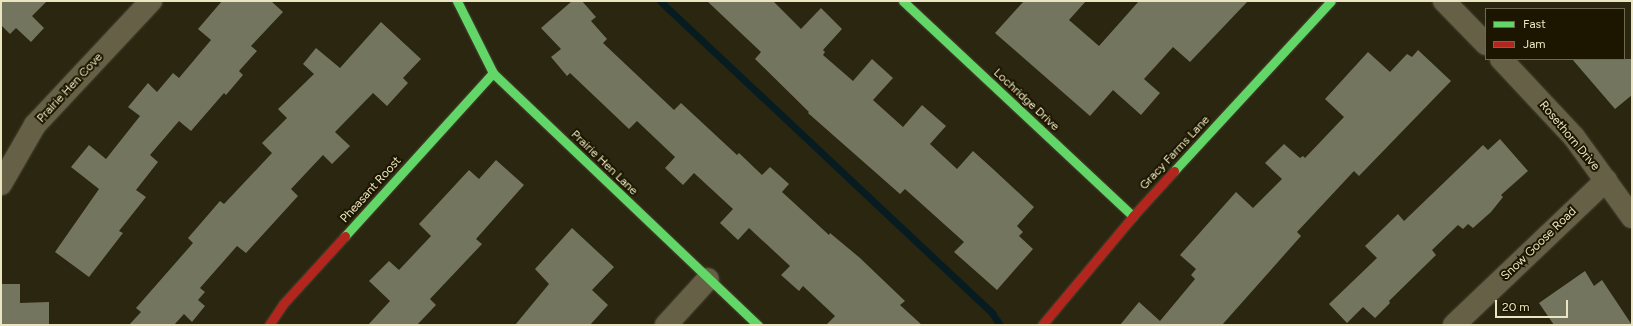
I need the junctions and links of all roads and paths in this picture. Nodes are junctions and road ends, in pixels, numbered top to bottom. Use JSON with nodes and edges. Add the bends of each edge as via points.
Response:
{"nodes":[{"id":1,"x":151,"y":1,"type":"edge"},
{"id":2,"x":457,"y":1,"type":"edge"},
{"id":3,"x":1331,"y":1,"type":"edge"},
{"id":4,"x":1444,"y":1,"type":"edge"},
{"id":5,"x":907,"y":2,"type":"edge"},
{"id":6,"x":1485,"y":43,"type":"edge"},
{"id":7,"x":1502,"y":60,"type":"edge"},
{"id":8,"x":493,"y":73,"type":"junction"},
{"id":9,"x":1606,"y":180,"type":"junction"},
{"id":10,"x":1,"y":184,"type":"edge"},
{"id":11,"x":1133,"y":216,"type":"junction"},
{"id":12,"x":1632,"y":217,"type":"edge"},
{"id":13,"x":708,"y":279,"type":"junction"},
{"id":14,"x":269,"y":325,"type":"edge"},
{"id":15,"x":666,"y":325,"type":"edge"},
{"id":16,"x":758,"y":325,"type":"edge"},
{"id":17,"x":1042,"y":325,"type":"edge"},
{"id":18,"x":1454,"y":325,"type":"edge"}],
"edges":[{"from":1,"to":10,"type":"street","name":"Prairie Hen Cove","via":[[35,126]]},
{"from":2,"to":8,"type":"street","name":"Prairie Hen Lane"},
{"from":3,"to":11,"type":"street","name":"Gracy Farms Lane"},
{"from":4,"to":6,"type":"street"},
{"from":5,"to":11,"type":"street","name":"Lochridge Drive"},
{"from":7,"to":9,"type":"street","name":"Rosethorn Drive","via":[[1574,137]]},
{"from":8,"to":13,"type":"street","name":"Prairie Hen Lane"},
{"from":8,"to":14,"type":"street","name":"Pheasant Roost","via":[[283,304]]},
{"from":9,"to":12,"type":"street","name":"Rosethorn Drive"},
{"from":9,"to":18,"type":"street","name":"Snow Goose Road"},
{"from":11,"to":17,"type":"street","name":"Gracy Farms Lane"},
{"from":13,"to":15,"type":"street"},
{"from":13,"to":16,"type":"street","name":"Prairie Hen Lane"}]}
